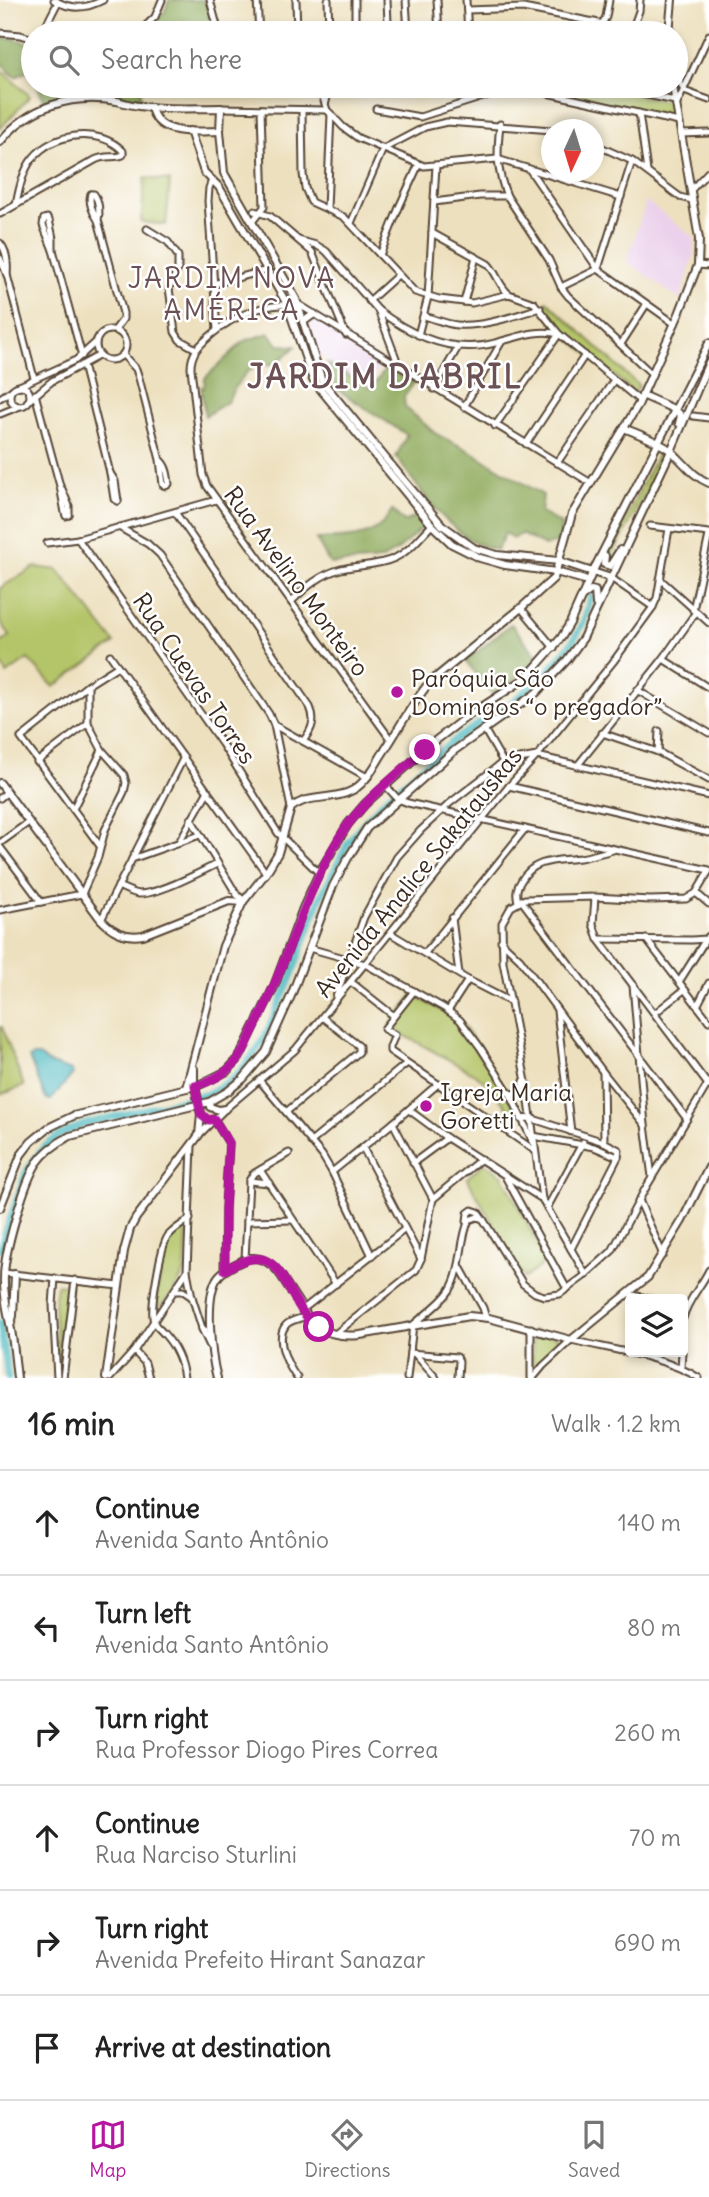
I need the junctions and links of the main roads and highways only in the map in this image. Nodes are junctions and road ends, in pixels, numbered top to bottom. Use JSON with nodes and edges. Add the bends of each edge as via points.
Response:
{"nodes":[{"id":1,"x":672,"y":0,"type":"edge"},
{"id":2,"x":670,"y":21,"type":"edge"},
{"id":3,"x":676,"y":98,"type":"edge"},
{"id":4,"x":152,"y":107,"type":"junction"},
{"id":5,"x":190,"y":131,"type":"junction"},
{"id":6,"x":220,"y":131,"type":"junction"},
{"id":7,"x":0,"y":142,"type":"edge"},
{"id":8,"x":224,"y":173,"type":"junction"},
{"id":9,"x":212,"y":180,"type":"junction"},
{"id":10,"x":314,"y":314,"type":"road end"},
{"id":11,"x":291,"y":317,"type":"junction"},
{"id":12,"x":302,"y":319,"type":"junction"},
{"id":13,"x":709,"y":342,"type":"edge"},
{"id":14,"x":709,"y":362,"type":"edge"},
{"id":15,"x":641,"y":398,"type":"junction"},
{"id":16,"x":676,"y":410,"type":"junction"},
{"id":17,"x":624,"y":428,"type":"junction"},
{"id":18,"x":676,"y":439,"type":"junction"},
{"id":19,"x":659,"y":443,"type":"junction"},
{"id":20,"x":671,"y":451,"type":"junction"},
{"id":21,"x":709,"y":483,"type":"edge"},
{"id":22,"x":617,"y":525,"type":"junction"},
{"id":23,"x":630,"y":538,"type":"junction"},
{"id":24,"x":544,"y":560,"type":"junction"},
{"id":25,"x":559,"y":561,"type":"junction"},
{"id":26,"x":545,"y":571,"type":"junction"},
{"id":27,"x":556,"y":572,"type":"junction"},
{"id":28,"x":595,"y":572,"type":"junction"},
{"id":29,"x":608,"y":577,"type":"junction"},
{"id":30,"x":588,"y":581,"type":"junction"},
{"id":31,"x":580,"y":601,"type":"junction"},
{"id":32,"x":596,"y":609,"type":"junction"},
{"id":33,"x":0,"y":783,"type":"edge"},
{"id":34,"x":244,"y":901,"type":"junction"},
{"id":35,"x":220,"y":904,"type":"junction"},
{"id":36,"x":237,"y":913,"type":"junction"},
{"id":37,"x":194,"y":1060,"type":"junction"},
{"id":38,"x":186,"y":1088,"type":"junction"},
{"id":39,"x":196,"y":1090,"type":"junction"},
{"id":40,"x":209,"y":1102,"type":"junction"},
{"id":41,"x":199,"y":1103,"type":"junction"},
{"id":42,"x":225,"y":1109,"type":"road end"},
{"id":43,"x":709,"y":1167,"type":"edge"},
{"id":44,"x":706,"y":1180,"type":"edge"},
{"id":45,"x":0,"y":1208,"type":"edge"},
{"id":46,"x":15,"y":1274,"type":"road end"},
{"id":47,"x":10,"y":1325,"type":"junction"},
{"id":48,"x":202,"y":1328,"type":"road end"},
{"id":49,"x":211,"y":1346,"type":"junction"},
{"id":50,"x":19,"y":1378,"type":"edge"},
{"id":51,"x":108,"y":1378,"type":"edge"},
{"id":52,"x":217,"y":1378,"type":"edge"}],
"edges":[{"from":1,"to":2,"type":"main road"},
{"from":3,"to":15,"type":"main road","via":[[699,239],[698,265]]},
{"from":4,"to":5,"type":"main road","via":[[168,128]]},
{"from":4,"to":6,"type":"main road","via":[[221,108]]},
{"from":4,"to":7,"type":"main road","via":[[117,101],[66,101],[30,114]]},
{"from":5,"to":6,"type":"main road"},
{"from":5,"to":9,"type":"main road","via":[[202,168]]},
{"from":6,"to":8,"type":"main road"},
{"from":8,"to":9,"type":"main road"},
{"from":8,"to":12,"type":"main road","via":[[254,212],[252,222]]},
{"from":9,"to":11,"type":"main road","via":[[268,270]]},
{"from":10,"to":12,"type":"main road"},
{"from":11,"to":12,"type":"main road"},
{"from":11,"to":26,"type":"main road","via":[[318,387],[432,525],[472,555]]},
{"from":12,"to":24,"type":"main road","via":[[322,381],[442,525],[479,550]]},
{"from":13,"to":16,"type":"main road"},
{"from":14,"to":18,"type":"main road"},
{"from":15,"to":16,"type":"main road"},
{"from":15,"to":17,"type":"main road"},
{"from":16,"to":18,"type":"main road","via":[[681,415]]},
{"from":16,"to":19,"type":"main road"},
{"from":17,"to":19,"type":"main road"},
{"from":17,"to":25,"type":"main road","via":[[572,514]]},
{"from":18,"to":20,"type":"main road"},
{"from":19,"to":20,"type":"main road"},
{"from":19,"to":22,"type":"main road"},
{"from":20,"to":21,"type":"main road"},
{"from":20,"to":23,"type":"main road"},
{"from":22,"to":23,"type":"main road","via":[[604,564],[612,565]]},
{"from":22,"to":28,"type":"main road"},
{"from":23,"to":29,"type":"main road"},
{"from":24,"to":25,"type":"main road"},
{"from":24,"to":26,"type":"main road"},
{"from":25,"to":27,"type":"main road"},
{"from":25,"to":28,"type":"main road"},
{"from":26,"to":27,"type":"main road"},
{"from":27,"to":30,"type":"main road"},
{"from":27,"to":34,"type":"main road","via":[[549,585],[429,683],[367,777],[353,790],[304,800],[291,808],[278,853]]},
{"from":28,"to":29,"type":"main road"},
{"from":28,"to":30,"type":"main road"},
{"from":29,"to":32,"type":"main road"},
{"from":30,"to":31,"type":"main road"},
{"from":31,"to":32,"type":"main road","via":[[595,591]]},
{"from":31,"to":39,"type":"main road","via":[[554,648],[526,678],[452,727],[348,824],[318,873],[274,987],[242,1052],[227,1071]]},
{"from":32,"to":40,"type":"main road","via":[[583,638],[546,683],[455,750],[367,828],[333,886],[291,996],[260,1060],[243,1079]]},
{"from":33,"to":35,"type":"main road","via":[[101,920],[115,932],[149,933]]},
{"from":34,"to":35,"type":"main road"},
{"from":34,"to":36,"type":"main road"},
{"from":35,"to":36,"type":"main road"},
{"from":36,"to":37,"type":"main road","via":[[218,962]]},
{"from":37,"to":38,"type":"main road"},
{"from":37,"to":39,"type":"main road"},
{"from":38,"to":39,"type":"main road"},
{"from":38,"to":45,"type":"main road","via":[[61,1120],[48,1128],[31,1142]]},
{"from":39,"to":41,"type":"main road"},
{"from":40,"to":41,"type":"main road"},
{"from":40,"to":42,"type":"main road","via":[[214,1109]]},
{"from":41,"to":47,"type":"main road","via":[[70,1136],[37,1164],[4,1273]]},
{"from":41,"to":51,"type":"main road","via":[[199,1136],[130,1229]]},
{"from":43,"to":44,"type":"main road"},
{"from":44,"to":49,"type":"main road","via":[[648,1277],[571,1340],[486,1318],[460,1316],[360,1335],[335,1334],[312,1323],[277,1270],[260,1259],[245,1259],[225,1270],[214,1286]]},
{"from":46,"to":47,"type":"main road"},
{"from":47,"to":50,"type":"main road"},
{"from":48,"to":49,"type":"main road"},
{"from":49,"to":52,"type":"main road"}]}
